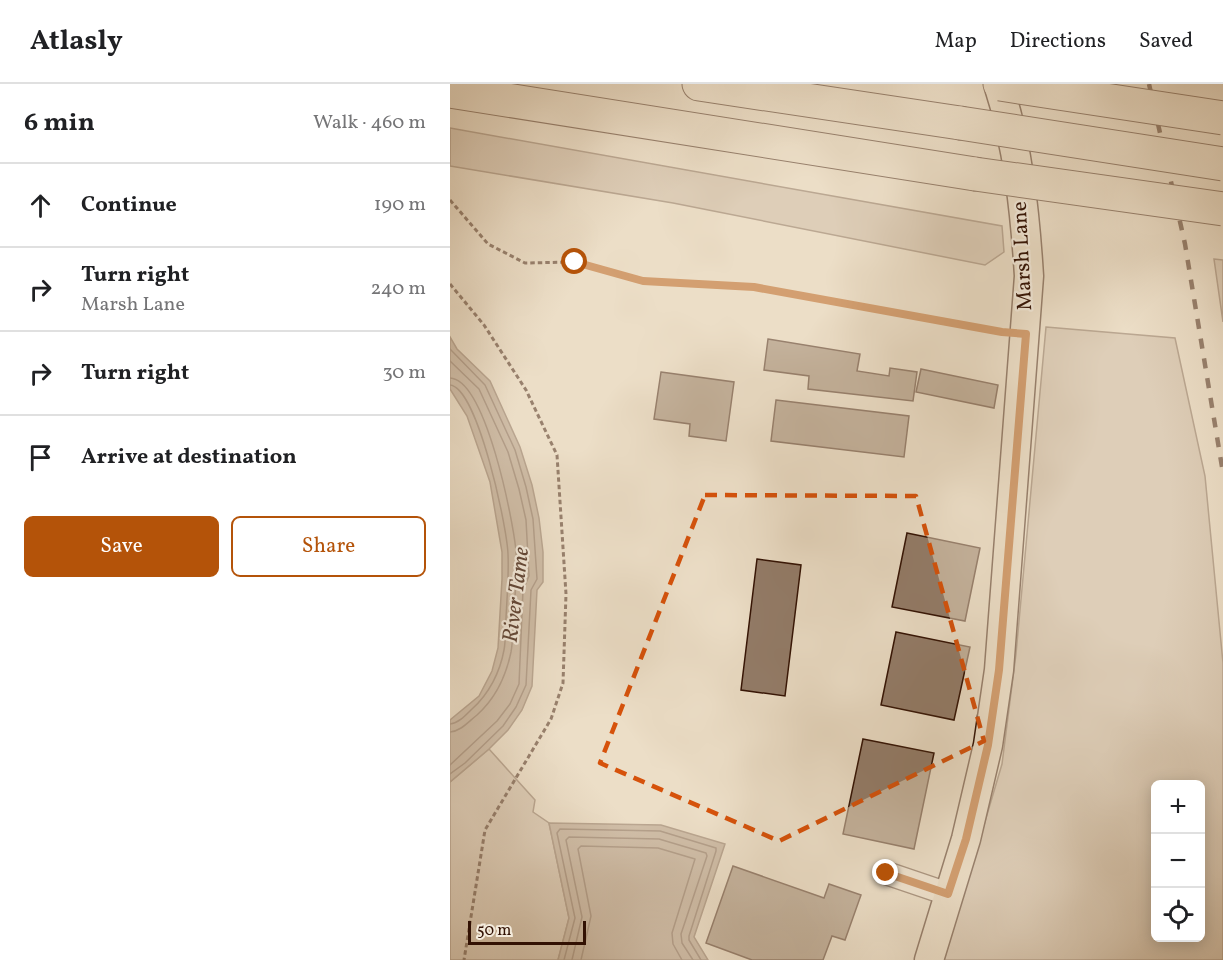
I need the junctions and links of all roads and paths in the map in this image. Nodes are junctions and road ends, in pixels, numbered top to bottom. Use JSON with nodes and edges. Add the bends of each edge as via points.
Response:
{"nodes":[{"id":1,"x":699,"y":84,"type":"edge"},
{"id":2,"x":999,"y":84,"type":"edge"},
{"id":3,"x":450,"y":92,"type":"edge"},
{"id":4,"x":1223,"y":118,"type":"edge"},
{"id":5,"x":1223,"y":164,"type":"edge"},
{"id":6,"x":450,"y":200,"type":"edge"},
{"id":7,"x":1223,"y":209,"type":"edge"},
{"id":8,"x":450,"y":284,"type":"edge"},
{"id":9,"x":1026,"y":334,"type":"junction"},
{"id":10,"x":886,"y":873,"type":"dead end"},
{"id":11,"x":948,"y":894,"type":"junction"},
{"id":12,"x":464,"y":960,"type":"edge"},
{"id":13,"x":929,"y":960,"type":"edge"}],
"edges":[{"from":1,"to":5,"type":"highway","bridge":true},
{"from":2,"to":4,"type":"highway","bridge":true},
{"from":2,"to":9,"type":"main road","name":"Marsh Lane","via":[[1025,220],[1029,276]]},
{"from":3,"to":7,"type":"highway","bridge":true},
{"from":6,"to":9,"type":"path","via":[[488,244],[525,263],[575,262],[643,281],[754,287]]},
{"from":8,"to":12,"type":"path","via":[[484,325],[526,390],[557,455],[566,594],[563,683],[550,719],[485,830]]},
{"from":9,"to":11,"type":"main road","name":"Marsh Lane","via":[[999,670],[988,745],[966,839]]},
{"from":10,"to":11,"type":"lane"},
{"from":11,"to":13,"type":"main road","name":"Marsh Lane"}]}
